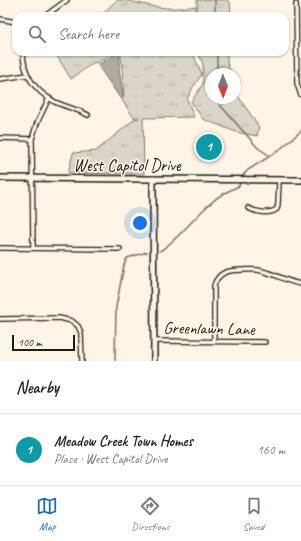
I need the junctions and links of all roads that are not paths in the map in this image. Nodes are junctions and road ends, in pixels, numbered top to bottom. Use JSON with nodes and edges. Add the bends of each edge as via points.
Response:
{"nodes":[{"id":1,"x":67,"y":0,"type":"edge"},
{"id":2,"x":296,"y":4,"type":"dead end"},
{"id":3,"x":50,"y":12,"type":"edge"},
{"id":4,"x":0,"y":19,"type":"edge"},
{"id":5,"x":12,"y":21,"type":"edge"},
{"id":6,"x":23,"y":56,"type":"edge"},
{"id":7,"x":27,"y":75,"type":"junction"},
{"id":8,"x":0,"y":79,"type":"edge"},
{"id":9,"x":301,"y":95,"type":"edge"},
{"id":10,"x":50,"y":98,"type":"junction"},
{"id":11,"x":88,"y":115,"type":"dead end"},
{"id":12,"x":0,"y":138,"type":"edge"},
{"id":13,"x":32,"y":139,"type":"junction"},
{"id":14,"x":0,"y":178,"type":"edge"},
{"id":15,"x":33,"y":178,"type":"junction"},
{"id":16,"x":153,"y":179,"type":"junction"},
{"id":17,"x":279,"y":180,"type":"junction"},
{"id":18,"x":301,"y":180,"type":"edge"},
{"id":19,"x":248,"y":208,"type":"dead end"},
{"id":20,"x":0,"y":248,"type":"edge"},
{"id":21,"x":33,"y":248,"type":"junction"},
{"id":22,"x":120,"y":249,"type":"dead end"},
{"id":23,"x":301,"y":284,"type":"edge"},
{"id":24,"x":0,"y":319,"type":"edge"},
{"id":25,"x":154,"y":341,"type":"junction"},
{"id":26,"x":214,"y":341,"type":"junction"},
{"id":27,"x":265,"y":342,"type":"dead end"},
{"id":28,"x":82,"y":361,"type":"edge"},
{"id":29,"x":154,"y":361,"type":"edge"}],
"edges":[{"from":1,"to":3,"type":"street"},
{"from":2,"to":9,"type":"street","via":[[297,84]]},
{"from":4,"to":5,"type":"street"},
{"from":6,"to":7,"type":"street"},
{"from":7,"to":8,"type":"street"},
{"from":7,"to":10,"type":"street","via":[[37,90]]},
{"from":10,"to":11,"type":"street"},
{"from":10,"to":13,"type":"street"},
{"from":12,"to":13,"type":"street"},
{"from":13,"to":15,"type":"street"},
{"from":14,"to":15,"type":"street","name":"West Capitol Drive"},
{"from":15,"to":16,"type":"street","name":"West Capitol Drive"},
{"from":15,"to":21,"type":"street"},
{"from":16,"to":17,"type":"street","name":"West Capitol Drive"},
{"from":16,"to":25,"type":"street"},
{"from":17,"to":18,"type":"street","name":"West Capitol Drive"},
{"from":17,"to":19,"type":"street","via":[[277,209],[272,212],[256,212]]},
{"from":20,"to":21,"type":"street"},
{"from":21,"to":22,"type":"street"},
{"from":23,"to":26,"type":"street","via":[[260,270],[223,272],[214,286]]},
{"from":24,"to":28,"type":"street","via":[[59,318],[72,321],[78,326],[81,334]]},
{"from":25,"to":26,"type":"street","name":"Greenlawn Lane"},
{"from":25,"to":29,"type":"street"},
{"from":26,"to":27,"type":"street","name":"Greenlawn Lane"}]}
